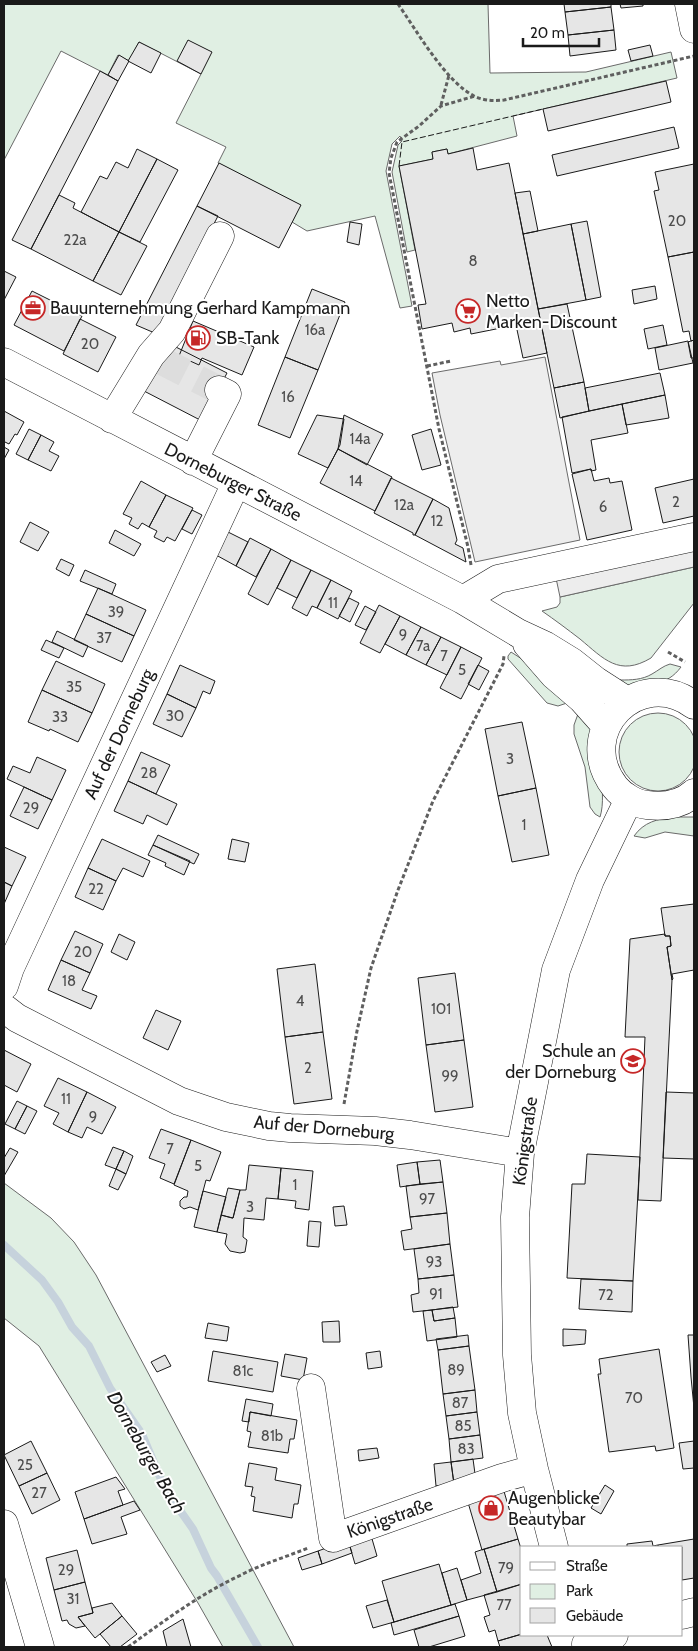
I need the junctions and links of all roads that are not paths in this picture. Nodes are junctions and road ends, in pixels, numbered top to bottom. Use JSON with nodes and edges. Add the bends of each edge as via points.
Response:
{"nodes":[{"id":1,"x":689,"y":4,"type":"edge"},
{"id":2,"x":694,"y":28,"type":"edge"},
{"id":3,"x":220,"y":236,"type":"dead end"},
{"id":4,"x":4,"y":362,"type":"edge"},
{"id":5,"x":218,"y":390,"type":"dead end"},
{"id":6,"x":112,"y":419,"type":"junction"},
{"id":7,"x":193,"y":461,"type":"junction"},
{"id":8,"x":236,"y":483,"type":"junction"},
{"id":9,"x":694,"y":537,"type":"edge"},
{"id":10,"x":472,"y":595,"type":"junction"},
{"id":11,"x":518,"y":633,"type":"junction"},
{"id":12,"x":689,"y":687,"type":"edge"},
{"id":13,"x":627,"y":701,"type":"junction"},
{"id":14,"x":606,"y":726,"type":"junction"},
{"id":15,"x":629,"y":799,"type":"junction"},
{"id":16,"x":688,"y":802,"type":"edge"},
{"id":17,"x":4,"y":986,"type":"edge"},
{"id":18,"x":4,"y":1008,"type":"edge"},
{"id":19,"x":520,"y":1153,"type":"junction"},
{"id":20,"x":311,"y":1388,"type":"dead end"},
{"id":21,"x":534,"y":1469,"type":"junction"},
{"id":22,"x":4,"y":1524,"type":"edge"},
{"id":23,"x":554,"y":1546,"type":"edge"},
{"id":24,"x":610,"y":1636,"type":"edge"},
{"id":25,"x":585,"y":1642,"type":"edge"},
{"id":26,"x":40,"y":1647,"type":"edge"}],
"edges":[{"from":1,"to":2,"type":"street"},
{"from":3,"to":6,"type":"street","via":[[172,331]]},
{"from":4,"to":6,"type":"street","name":"Dorneburger Straße"},
{"from":5,"to":7,"type":"street","via":[[227,394]]},
{"from":6,"to":7,"type":"street","name":"Dorneburger Straße"},
{"from":7,"to":8,"type":"street","name":"Dorneburger Straße"},
{"from":8,"to":10,"type":"street","name":"Dorneburger Straße"},
{"from":8,"to":17,"type":"street","name":"Auf der Dorneburg"},
{"from":9,"to":10,"type":"street","via":[[498,579]]},
{"from":10,"to":11,"type":"street","name":"Dorneburger Straße"},
{"from":11,"to":13,"type":"street","name":"Dorneburger Straße","via":[[566,658]]},
{"from":11,"to":14,"type":"street","name":"Dorneburger Straße","via":[[536,657]]},
{"from":12,"to":13,"type":"street","via":[[670,694],[640,695]]},
{"from":13,"to":14,"type":"street","via":[[614,712]]},
{"from":14,"to":15,"type":"street","via":[[601,753],[604,767],[609,780]]},
{"from":15,"to":16,"type":"street","via":[[659,807]]},
{"from":15,"to":19,"type":"street","name":"Königstraße","via":[[590,880],[556,970]]},
{"from":18,"to":19,"type":"street","name":"Auf der Dorneburg","via":[[17,1018],[179,1101],[226,1117],[269,1126],[410,1135]]},
{"from":19,"to":21,"type":"street","name":"Königstraße","via":[[515,1217],[517,1355],[522,1413]]},
{"from":20,"to":21,"type":"street","name":"Königstraße","via":[[333,1538]]},
{"from":21,"to":23,"type":"street","name":"Königstraße"},
{"from":22,"to":26,"type":"street"},
{"from":24,"to":25,"type":"street"}]}
